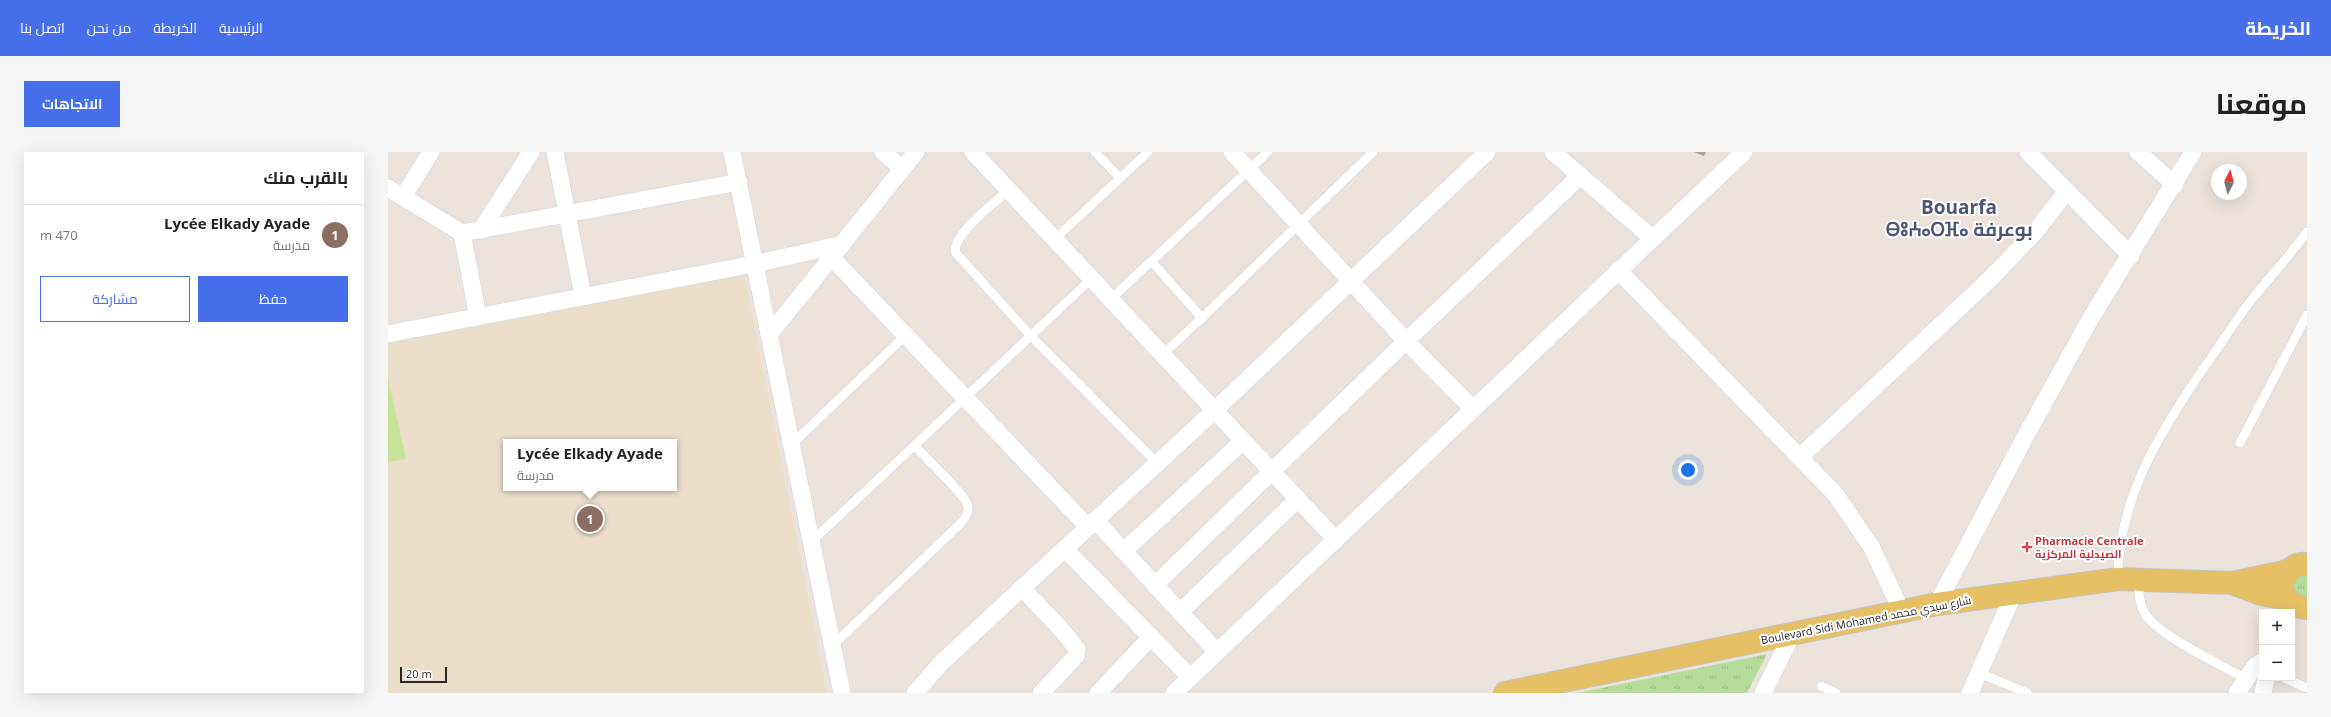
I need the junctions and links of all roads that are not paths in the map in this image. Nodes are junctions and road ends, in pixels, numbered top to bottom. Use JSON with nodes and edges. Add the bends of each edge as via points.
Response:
{"nodes":[{"id":1,"x":431,"y":152,"type":"edge"},
{"id":2,"x":531,"y":152,"type":"edge"},
{"id":3,"x":555,"y":152,"type":"edge"},
{"id":4,"x":732,"y":152,"type":"edge"},
{"id":5,"x":883,"y":152,"type":"edge"},
{"id":6,"x":916,"y":152,"type":"edge"},
{"id":7,"x":973,"y":152,"type":"edge"},
{"id":8,"x":1095,"y":152,"type":"edge"},
{"id":9,"x":1148,"y":152,"type":"edge"},
{"id":10,"x":1232,"y":152,"type":"edge"},
{"id":11,"x":1268,"y":152,"type":"edge"},
{"id":12,"x":1373,"y":152,"type":"edge"},
{"id":13,"x":1487,"y":152,"type":"edge"},
{"id":14,"x":1552,"y":152,"type":"edge"},
{"id":15,"x":1744,"y":152,"type":"edge"},
{"id":16,"x":2028,"y":152,"type":"edge"},
{"id":17,"x":2138,"y":152,"type":"edge"},
{"id":18,"x":2193,"y":152,"type":"edge"},
{"id":19,"x":902,"y":168,"type":"junction"},
{"id":20,"x":1249,"y":170,"type":"junction"},
{"id":21,"x":1580,"y":176,"type":"junction"},
{"id":22,"x":1119,"y":177,"type":"junction"},
{"id":23,"x":739,"y":182,"type":"junction"},
{"id":24,"x":2175,"y":185,"type":"junction"},
{"id":25,"x":388,"y":188,"type":"edge"},
{"id":26,"x":1009,"y":190,"type":"junction"},
{"id":27,"x":2067,"y":190,"type":"junction"},
{"id":28,"x":403,"y":197,"type":"junction"},
{"id":29,"x":566,"y":212,"type":"junction"},
{"id":30,"x":1297,"y":224,"type":"junction"},
{"id":31,"x":482,"y":230,"type":"junction"},
{"id":32,"x":462,"y":233,"type":"junction"},
{"id":33,"x":2306,"y":234,"type":"edge"},
{"id":34,"x":1652,"y":238,"type":"junction"},
{"id":35,"x":1055,"y":239,"type":"junction"},
{"id":36,"x":843,"y":244,"type":"junction"},
{"id":37,"x":2131,"y":256,"type":"junction"},
{"id":38,"x":832,"y":258,"type":"junction"},
{"id":39,"x":1152,"y":262,"type":"junction"},
{"id":40,"x":754,"y":264,"type":"junction"},
{"id":41,"x":1618,"y":270,"type":"junction"},
{"id":42,"x":1091,"y":279,"type":"junction"},
{"id":43,"x":1350,"y":281,"type":"junction"},
{"id":44,"x":583,"y":296,"type":"junction"},
{"id":45,"x":1111,"y":298,"type":"junction"},
{"id":46,"x":2307,"y":315,"type":"edge"},
{"id":47,"x":478,"y":317,"type":"junction"},
{"id":48,"x":1202,"y":318,"type":"junction"},
{"id":49,"x":388,"y":334,"type":"edge"},
{"id":50,"x":769,"y":335,"type":"junction"},
{"id":51,"x":905,"y":336,"type":"junction"},
{"id":52,"x":1031,"y":336,"type":"junction"},
{"id":53,"x":1406,"y":341,"type":"junction"},
{"id":54,"x":1164,"y":353,"type":"junction"},
{"id":55,"x":965,"y":399,"type":"junction"},
{"id":56,"x":1473,"y":409,"type":"junction"},
{"id":57,"x":1215,"y":410,"type":"junction"},
{"id":58,"x":1243,"y":441,"type":"junction"},
{"id":59,"x":2240,"y":443,"type":"dead end"},
{"id":60,"x":792,"y":444,"type":"junction"},
{"id":61,"x":915,"y":445,"type":"junction"},
{"id":62,"x":1800,"y":457,"type":"junction"},
{"id":63,"x":1157,"y":463,"type":"junction"},
{"id":64,"x":1272,"y":472,"type":"junction"},
{"id":65,"x":1298,"y":499,"type":"junction"},
{"id":66,"x":1092,"y":524,"type":"junction"},
{"id":67,"x":1336,"y":540,"type":"junction"},
{"id":68,"x":812,"y":542,"type":"junction"},
{"id":69,"x":1065,"y":549,"type":"junction"},
{"id":70,"x":1124,"y":551,"type":"junction"},
{"id":71,"x":2301,"y":564,"type":"edge"},
{"id":72,"x":2128,"y":579,"type":"junction"},
{"id":73,"x":2232,"y":583,"type":"junction"},
{"id":74,"x":1155,"y":585,"type":"junction"},
{"id":75,"x":1022,"y":588,"type":"junction"},
{"id":76,"x":2014,"y":593,"type":"junction"},
{"id":77,"x":1937,"y":604,"type":"junction"},
{"id":78,"x":2294,"y":608,"type":"edge"},
{"id":79,"x":1180,"y":612,"type":"junction"},
{"id":80,"x":1902,"y":612,"type":"junction"},
{"id":81,"x":1792,"y":634,"type":"junction"},
{"id":82,"x":1151,"y":637,"type":"junction"},
{"id":83,"x":833,"y":645,"type":"junction"},
{"id":84,"x":1217,"y":652,"type":"junction"},
{"id":85,"x":1979,"y":673,"type":"junction"},
{"id":86,"x":2255,"y":675,"type":"edge"},
{"id":87,"x":1190,"y":677,"type":"junction"},
{"id":88,"x":2291,"y":681,"type":"edge"},
{"id":89,"x":1822,"y":686,"type":"dead end"},
{"id":90,"x":2307,"y":688,"type":"edge"},
{"id":91,"x":842,"y":693,"type":"edge"},
{"id":92,"x":915,"y":693,"type":"edge"},
{"id":93,"x":1041,"y":693,"type":"edge"},
{"id":94,"x":1098,"y":693,"type":"edge"},
{"id":95,"x":1174,"y":693,"type":"edge"},
{"id":96,"x":1505,"y":693,"type":"edge"},
{"id":97,"x":1762,"y":693,"type":"edge"},
{"id":98,"x":1836,"y":693,"type":"edge"},
{"id":99,"x":1970,"y":693,"type":"edge"},
{"id":100,"x":2027,"y":693,"type":"edge"},
{"id":101,"x":2263,"y":693,"type":"edge"}],
"edges":[{"from":1,"to":28,"type":"street"},
{"from":2,"to":31,"type":"street"},
{"from":3,"to":29,"type":"street"},
{"from":4,"to":23,"type":"street"},
{"from":5,"to":19,"type":"street"},
{"from":6,"to":19,"type":"street"},
{"from":7,"to":26,"type":"street"},
{"from":8,"to":22,"type":"lane"},
{"from":9,"to":22,"type":"lane"},
{"from":10,"to":20,"type":"street"},
{"from":11,"to":20,"type":"lane"},
{"from":12,"to":30,"type":"lane"},
{"from":13,"to":43,"type":"street"},
{"from":14,"to":21,"type":"street"},
{"from":15,"to":34,"type":"street"},
{"from":16,"to":27,"type":"street"},
{"from":17,"to":24,"type":"street"},
{"from":18,"to":24,"type":"street"},
{"from":19,"to":36,"type":"street"},
{"from":20,"to":30,"type":"street"},
{"from":20,"to":39,"type":"lane"},
{"from":21,"to":34,"type":"street"},
{"from":21,"to":53,"type":"street"},
{"from":22,"to":35,"type":"lane"},
{"from":23,"to":29,"type":"street"},
{"from":23,"to":40,"type":"street"},
{"from":24,"to":37,"type":"street"},
{"from":25,"to":28,"type":"street"},
{"from":26,"to":35,"type":"street"},
{"from":26,"to":52,"type":"lane","via":[[984,211],[958,239],[955,252]]},
{"from":27,"to":37,"type":"street"},
{"from":27,"to":62,"type":"street","via":[[2036,231],[1990,279]]},
{"from":28,"to":32,"type":"street"},
{"from":29,"to":31,"type":"street"},
{"from":29,"to":44,"type":"street"},
{"from":30,"to":43,"type":"street"},
{"from":30,"to":48,"type":"lane"},
{"from":31,"to":32,"type":"street"},
{"from":32,"to":47,"type":"street"},
{"from":33,"to":72,"type":"lane","via":[[2246,308],[2178,406],[2154,446],[2123,526],[2118,551]]},
{"from":34,"to":41,"type":"street"},
{"from":35,"to":42,"type":"street"},
{"from":36,"to":38,"type":"street"},
{"from":36,"to":40,"type":"street"},
{"from":37,"to":77,"type":"street","via":[[2092,316]]},
{"from":38,"to":50,"type":"street"},
{"from":38,"to":51,"type":"street"},
{"from":39,"to":45,"type":"lane"},
{"from":39,"to":48,"type":"lane"},
{"from":40,"to":44,"type":"street"},
{"from":40,"to":50,"type":"street"},
{"from":41,"to":56,"type":"street"},
{"from":41,"to":62,"type":"street"},
{"from":42,"to":45,"type":"street"},
{"from":42,"to":52,"type":"lane"},
{"from":43,"to":53,"type":"street"},
{"from":43,"to":57,"type":"street"},
{"from":44,"to":47,"type":"street"},
{"from":45,"to":54,"type":"street"},
{"from":46,"to":59,"type":"lane"},
{"from":47,"to":49,"type":"street"},
{"from":48,"to":54,"type":"lane"},
{"from":50,"to":60,"type":"street"},
{"from":51,"to":55,"type":"street"},
{"from":51,"to":60,"type":"lane"},
{"from":52,"to":55,"type":"lane"},
{"from":52,"to":63,"type":"lane"},
{"from":53,"to":56,"type":"street"},
{"from":53,"to":64,"type":"street"},
{"from":54,"to":57,"type":"street"},
{"from":55,"to":61,"type":"lane"},
{"from":55,"to":66,"type":"street"},
{"from":56,"to":67,"type":"street"},
{"from":57,"to":58,"type":"street"},
{"from":57,"to":63,"type":"street"},
{"from":58,"to":64,"type":"street"},
{"from":58,"to":70,"type":"street"},
{"from":60,"to":68,"type":"street"},
{"from":61,"to":68,"type":"lane"},
{"from":61,"to":83,"type":"lane","via":[[967,502],[967,514],[958,526]]},
{"from":62,"to":80,"type":"street","via":[[1836,495],[1861,529]]},
{"from":63,"to":66,"type":"street"},
{"from":64,"to":65,"type":"street"},
{"from":64,"to":74,"type":"street"},
{"from":65,"to":67,"type":"street"},
{"from":65,"to":79,"type":"street"},
{"from":66,"to":69,"type":"street"},
{"from":66,"to":70,"type":"street"},
{"from":67,"to":84,"type":"street"},
{"from":68,"to":83,"type":"street"},
{"from":69,"to":75,"type":"street"},
{"from":69,"to":82,"type":"street"},
{"from":70,"to":74,"type":"street"},
{"from":71,"to":73,"type":"main road"},
{"from":71,"to":78,"type":"main road","via":[[2282,585]]},
{"from":72,"to":73,"type":"main road","name":"Boulevard Sidi Mohamed شارع سيدي محمد"},
{"from":72,"to":76,"type":"main road","name":"Boulevard Sidi Mohamed شارع سيدي محمد"},
{"from":72,"to":86,"type":"lane","via":[[2150,621],[2186,645]]},
{"from":73,"to":78,"type":"main road"},
{"from":74,"to":79,"type":"street"},
{"from":75,"to":92,"type":"street","via":[[942,662]]},
{"from":75,"to":93,"type":"street","via":[[1077,649],[1076,656]]},
{"from":76,"to":77,"type":"main road","name":"Boulevard Sidi Mohamed شارع سيدي محمد"},
{"from":76,"to":85,"type":"street"},
{"from":77,"to":80,"type":"main road","name":"Boulevard Sidi Mohamed شارع سيدي محمد"},
{"from":79,"to":84,"type":"street"},
{"from":80,"to":81,"type":"main road","name":"Boulevard Sidi Mohamed شارع سيدي محمد"},
{"from":81,"to":96,"type":"main road","name":"Boulevard Sidi Mohamed شارع سيدي محمد"},
{"from":81,"to":97,"type":"street"},
{"from":82,"to":87,"type":"street"},
{"from":82,"to":94,"type":"street"},
{"from":83,"to":91,"type":"street"},
{"from":84,"to":87,"type":"street"},
{"from":85,"to":99,"type":"street"},
{"from":85,"to":100,"type":"lane"},
{"from":86,"to":101,"type":"street"},
{"from":87,"to":95,"type":"street"},
{"from":88,"to":90,"type":"lane"},
{"from":89,"to":98,"type":"lane"}]}
